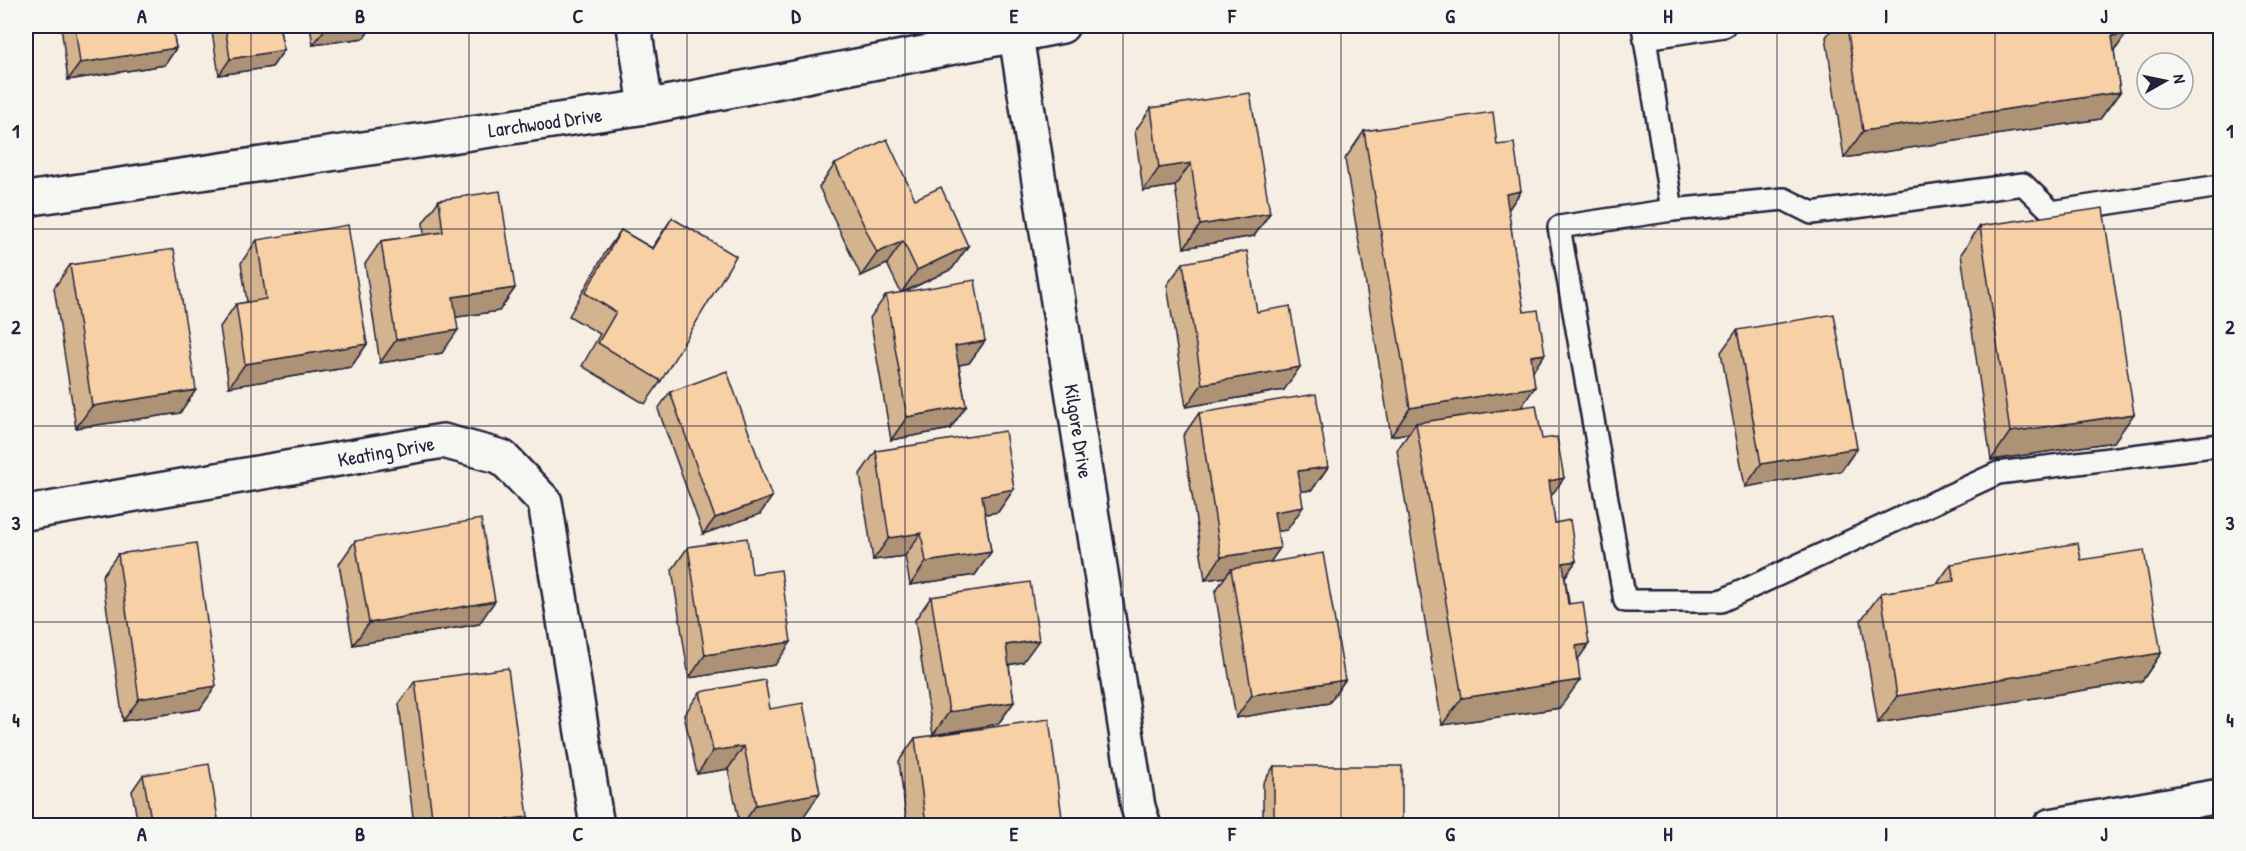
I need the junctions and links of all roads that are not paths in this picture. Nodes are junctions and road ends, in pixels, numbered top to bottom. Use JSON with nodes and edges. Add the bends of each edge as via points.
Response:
{"nodes":[{"id":1,"x":634,"y":26,"type":"edge"},
{"id":2,"x":1062,"y":26,"type":"edge"},
{"id":3,"x":1724,"y":26,"type":"edge"},
{"id":4,"x":1644,"y":32,"type":"edge"},
{"id":5,"x":1016,"y":36,"type":"junction"},
{"id":6,"x":938,"y":38,"type":"edge"},
{"id":7,"x":646,"y":107,"type":"junction"},
{"id":8,"x":2220,"y":186,"type":"edge"},
{"id":9,"x":26,"y":199,"type":"edge"},
{"id":10,"x":1672,"y":210,"type":"junction"},
{"id":11,"x":2220,"y":445,"type":"edge"},
{"id":12,"x":26,"y":513,"type":"edge"},
{"id":13,"x":2220,"y":796,"type":"edge"},
{"id":14,"x":597,"y":825,"type":"edge"},
{"id":15,"x":1144,"y":825,"type":"edge"},
{"id":16,"x":2050,"y":825,"type":"edge"}],
"edges":[{"from":1,"to":7,"type":"street"},
{"from":2,"to":5,"type":"street","name":"Larchwood Drive"},
{"from":3,"to":4,"type":"lane"},
{"from":4,"to":10,"type":"lane"},
{"from":5,"to":6,"type":"street","name":"Larchwood Drive"},
{"from":5,"to":15,"type":"street","name":"Kilgore Drive","via":[[1136,795]]},
{"from":6,"to":7,"type":"street","name":"Larchwood Drive"},
{"from":7,"to":9,"type":"street","name":"Larchwood Drive"},
{"from":8,"to":10,"type":"lane","via":[[2052,212],[2023,184],[1812,213],[1784,199]]},
{"from":10,"to":11,"type":"lane","via":[[1559,227],[1625,601],[1721,601],[1998,473]]},
{"from":12,"to":14,"type":"street","name":"Keating Drive","via":[[443,441],[502,457],[545,502]]},
{"from":13,"to":16,"type":"street"}]}
